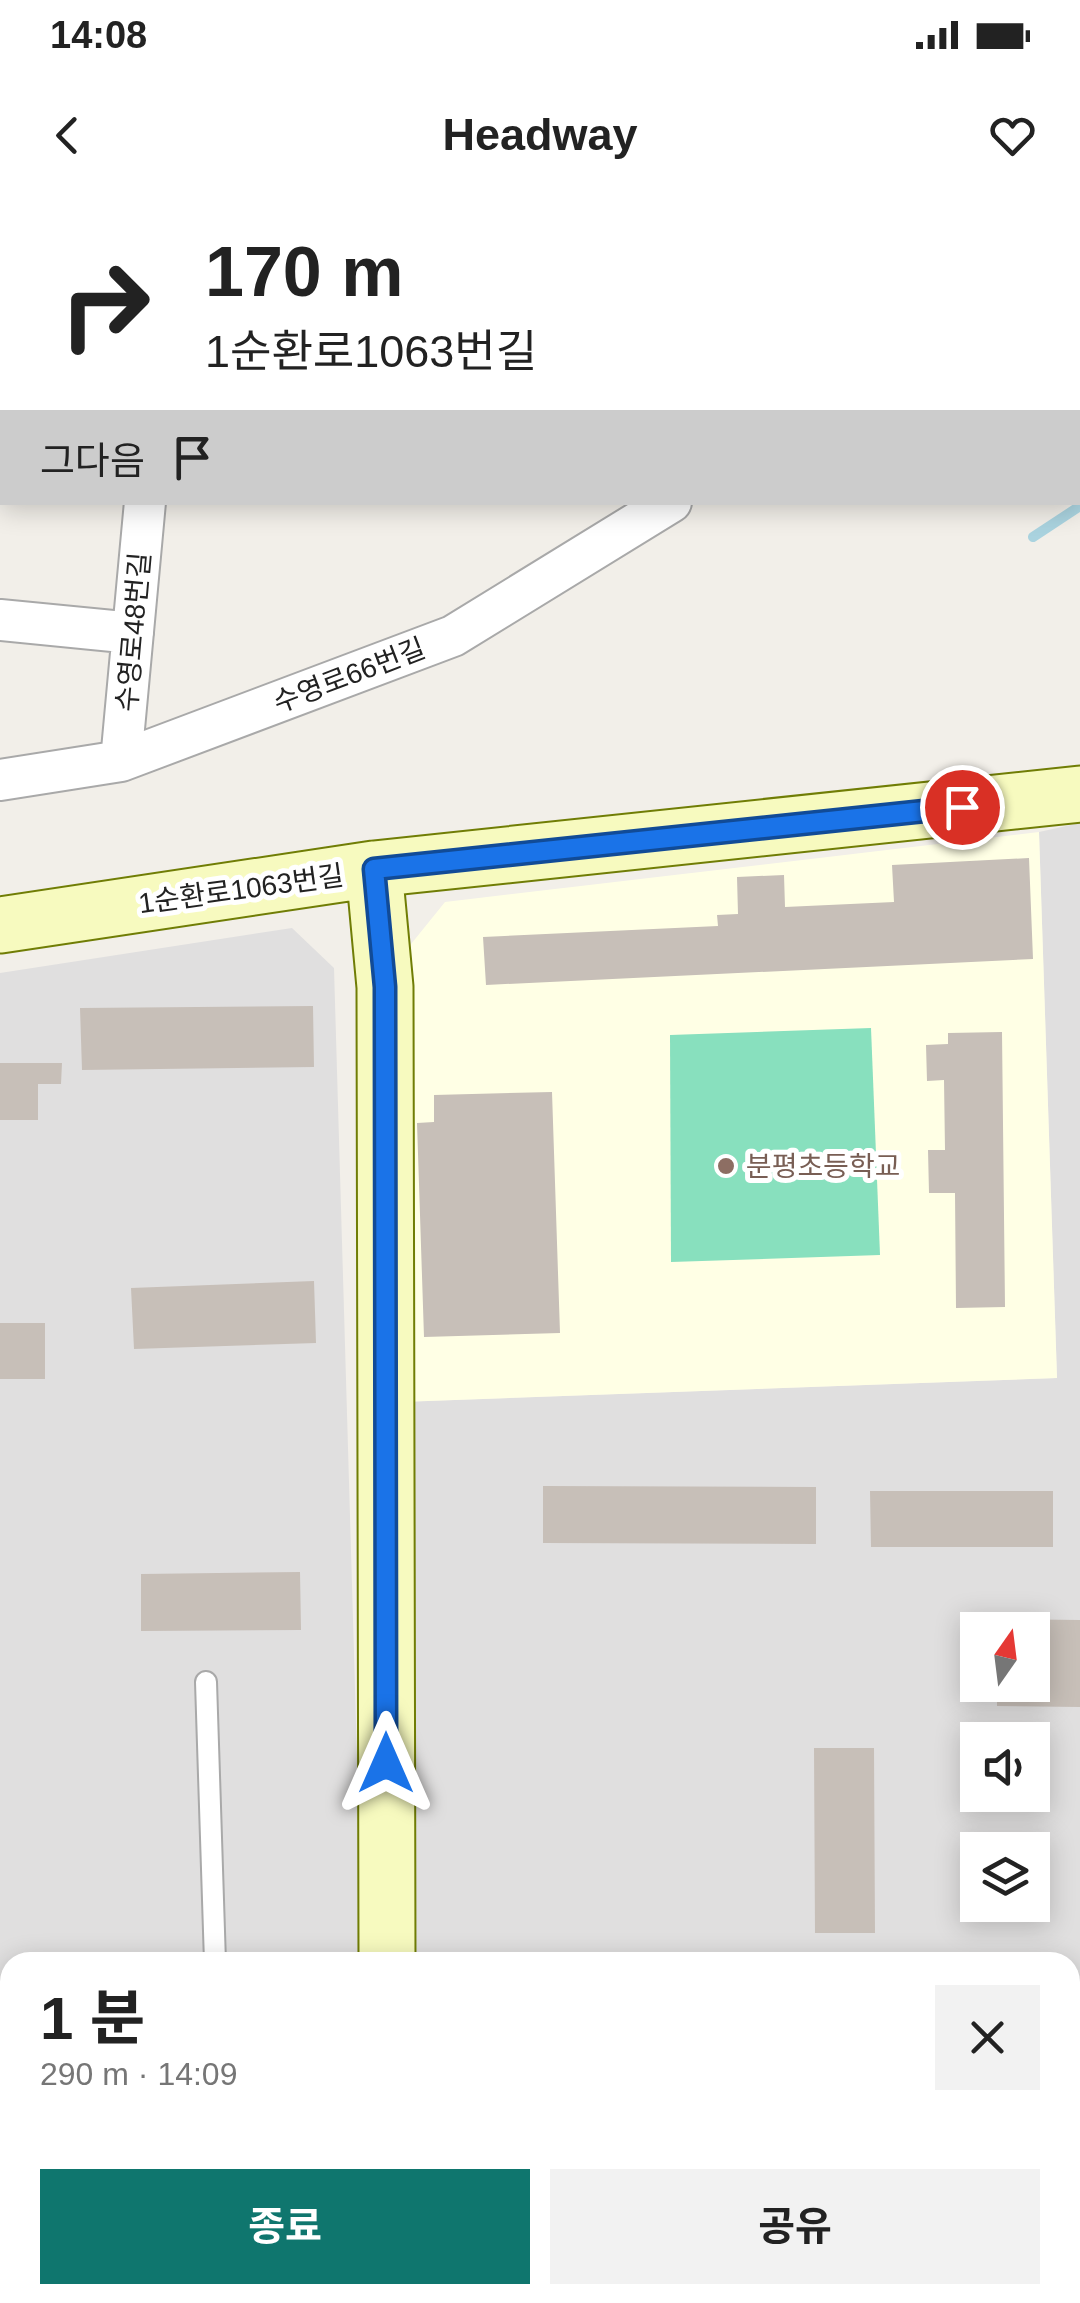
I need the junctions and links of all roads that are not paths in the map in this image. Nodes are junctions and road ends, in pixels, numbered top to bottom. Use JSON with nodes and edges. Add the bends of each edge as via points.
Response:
{"nodes":[{"id":1,"x":146,"y":505,"type":"edge"},
{"id":2,"x":666,"y":505,"type":"edge"},
{"id":3,"x":0,"y":620,"type":"edge"},
{"id":4,"x":133,"y":634,"type":"junction"},
{"id":5,"x":121,"y":761,"type":"junction"},
{"id":6,"x":0,"y":780,"type":"edge"},
{"id":7,"x":1080,"y":794,"type":"edge"},
{"id":8,"x":374,"y":869,"type":"junction"},
{"id":9,"x":0,"y":925,"type":"edge"},
{"id":10,"x":206,"y":1682,"type":"dead end"},
{"id":11,"x":214,"y":1952,"type":"edge"},
{"id":12,"x":387,"y":1952,"type":"edge"}],
"edges":[{"from":1,"to":4,"type":"street","name":"수영로48번길"},
{"from":2,"to":5,"type":"street","name":"수영로66번길","via":[[452,636]]},
{"from":3,"to":4,"type":"street"},
{"from":4,"to":5,"type":"street","name":"수영로48번길"},
{"from":5,"to":6,"type":"street","name":"수영로66번길"},
{"from":7,"to":8,"type":"street","name":"1순환로1063번길"},
{"from":8,"to":9,"type":"street","name":"1순환로1063번길"},
{"from":8,"to":12,"type":"street","via":[[385,987]]},
{"from":10,"to":11,"type":"lane"}]}
